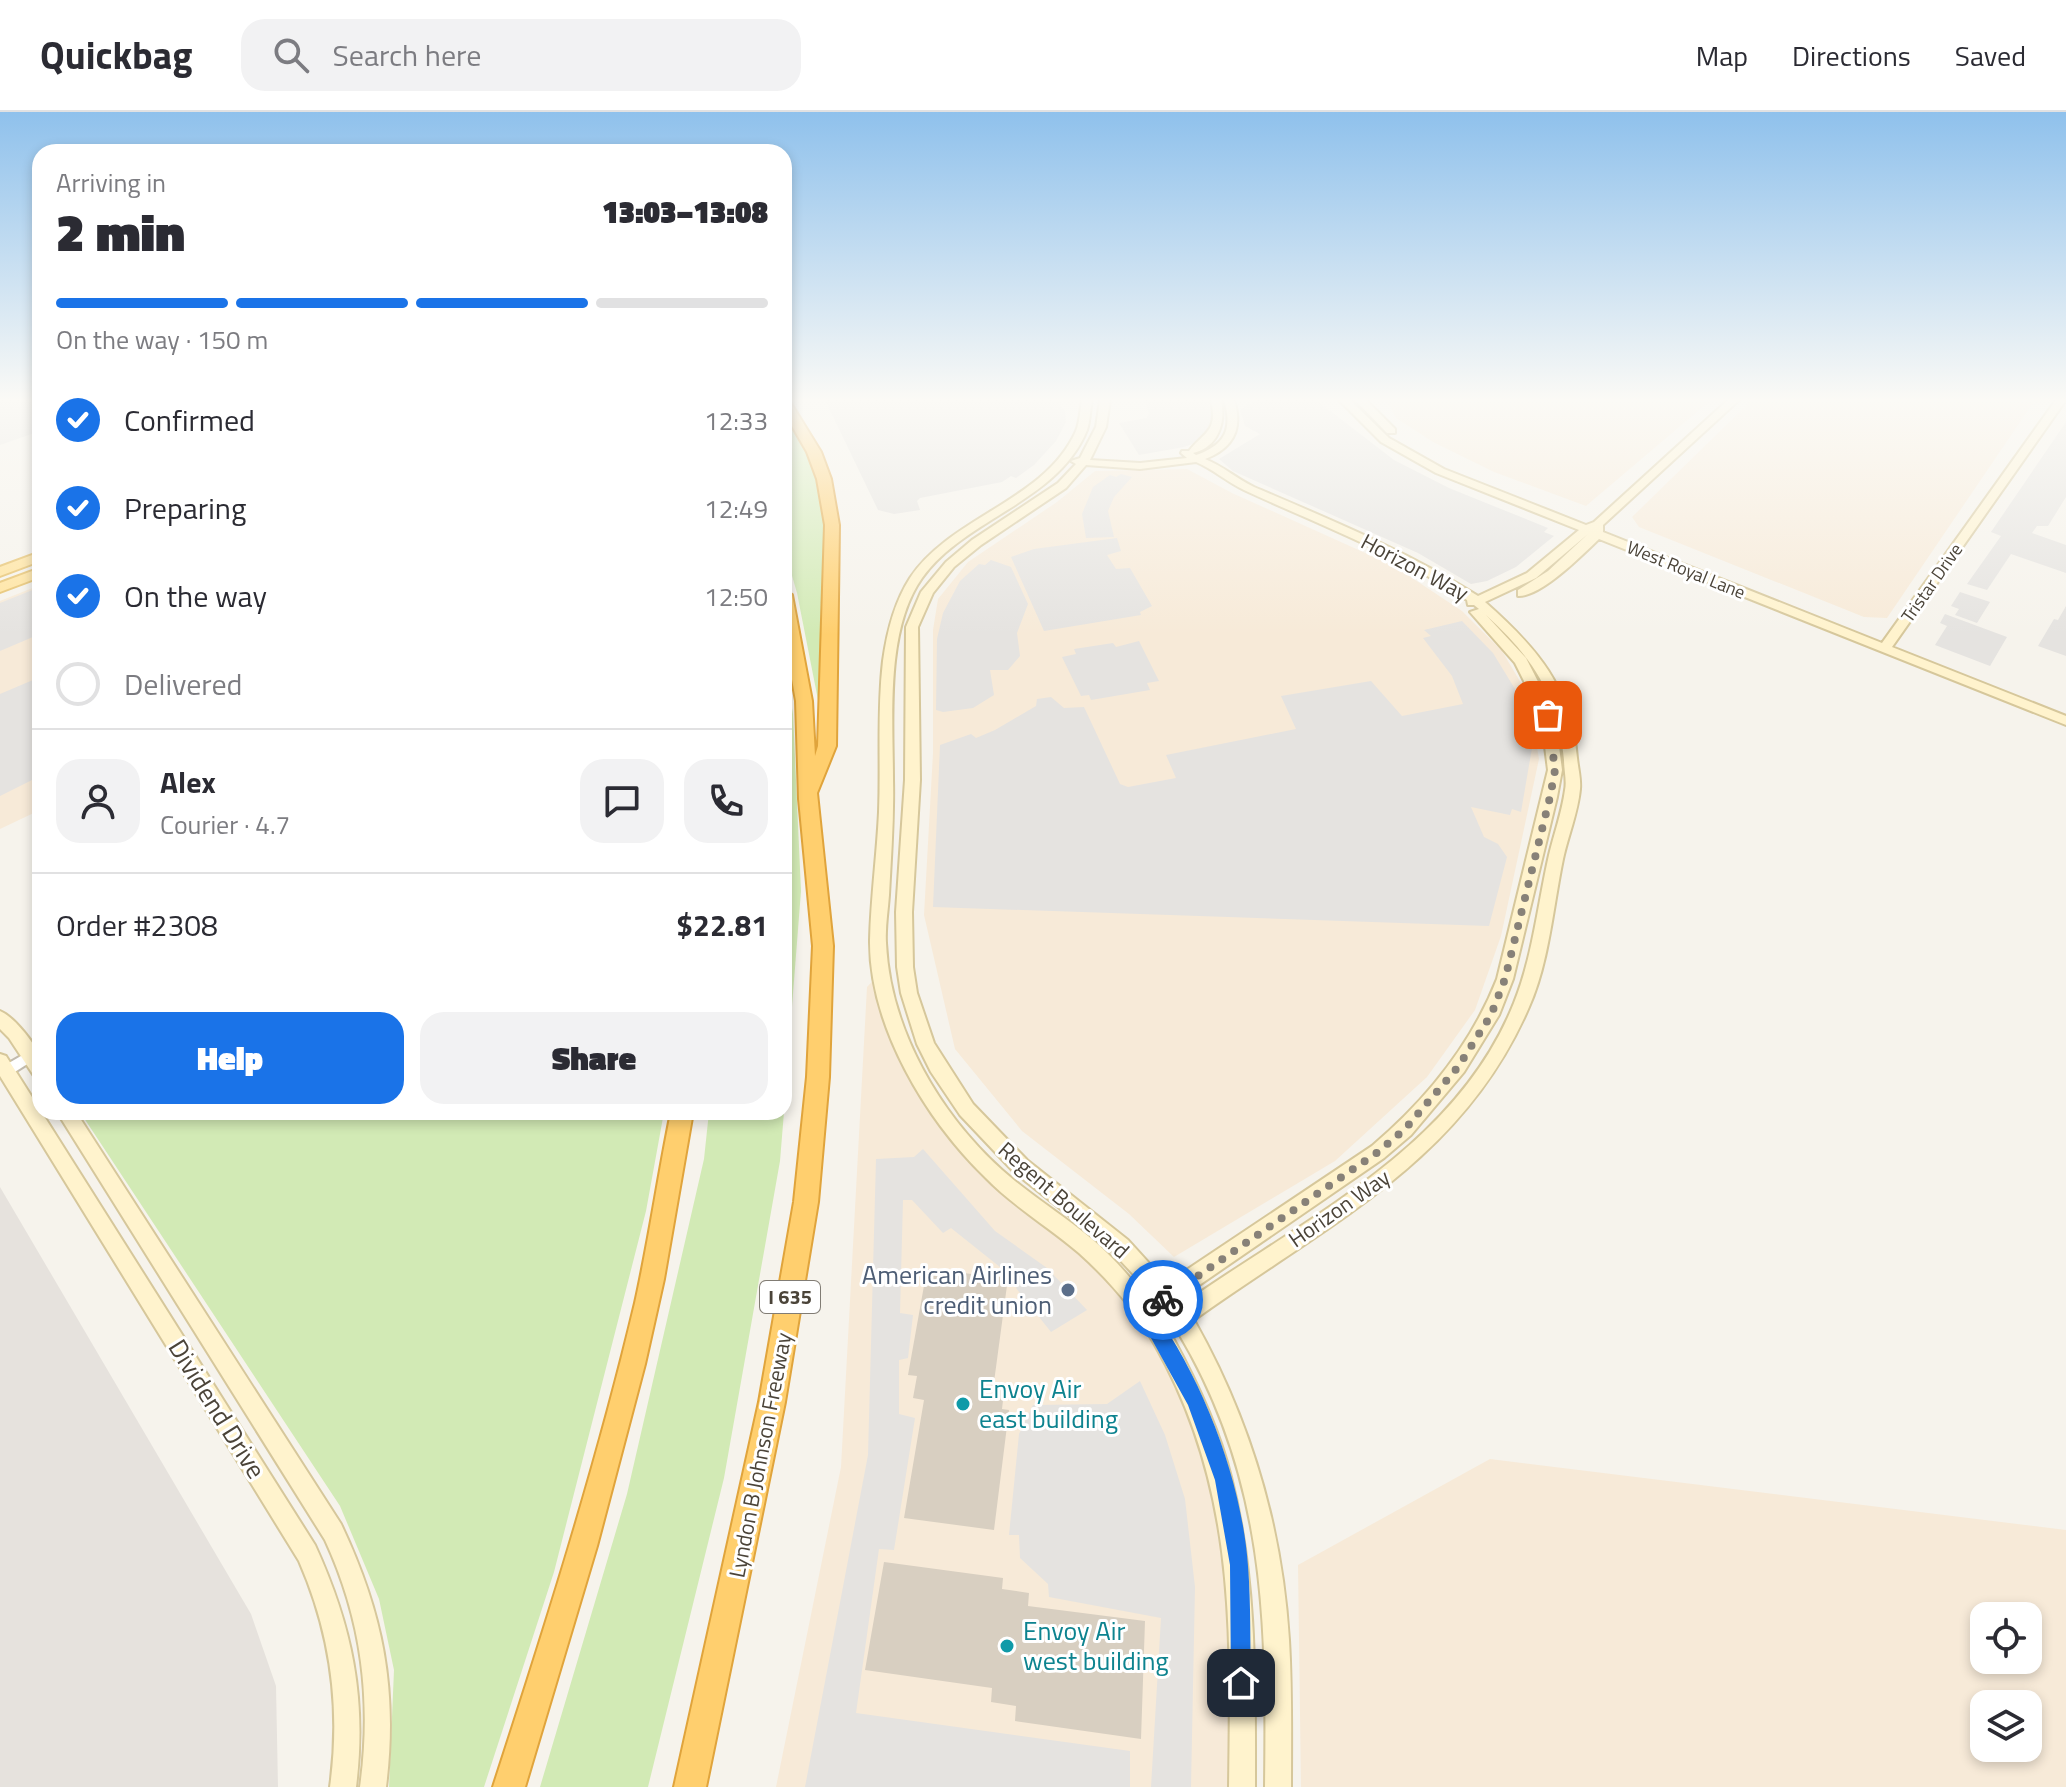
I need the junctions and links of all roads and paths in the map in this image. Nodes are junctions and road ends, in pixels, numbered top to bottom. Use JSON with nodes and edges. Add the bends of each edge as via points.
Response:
{"nodes":[{"id":1,"x":824,"y":478,"type":"edge"},
{"id":2,"x":1037,"y":478,"type":"edge"},
{"id":3,"x":1065,"y":478,"type":"edge"},
{"id":4,"x":1231,"y":478,"type":"edge"},
{"id":5,"x":1462,"y":478,"type":"edge"},
{"id":6,"x":1480,"y":478,"type":"edge"},
{"id":7,"x":1649,"y":478,"type":"edge"},
{"id":8,"x":2006,"y":478,"type":"edge"},
{"id":9,"x":1594,"y":529,"type":"junction"},
{"id":10,"x":32,"y":559,"type":"edge"},
{"id":11,"x":0,"y":572,"type":"edge"},
{"id":12,"x":32,"y":575,"type":"edge"},
{"id":13,"x":0,"y":588,"type":"edge"},
{"id":14,"x":1476,"y":606,"type":"junction"},
{"id":15,"x":792,"y":637,"type":"edge"},
{"id":16,"x":1888,"y":644,"type":"junction"},
{"id":17,"x":2066,"y":721,"type":"edge"},
{"id":18,"x":808,"y":799,"type":"junction"},
{"id":19,"x":1539,"y":838,"type":"junction"},
{"id":20,"x":1558,"y":844,"type":"junction"},
{"id":21,"x":0,"y":1018,"type":"edge"},
{"id":22,"x":32,"y":1053,"type":"edge"},
{"id":23,"x":32,"y":1060,"type":"edge"},
{"id":24,"x":3,"y":1066,"type":"edge"},
{"id":25,"x":1429,"y":1102,"type":"junction"},
{"id":26,"x":32,"y":1112,"type":"edge"},
{"id":27,"x":1451,"y":1117,"type":"junction"},
{"id":28,"x":37,"y":1120,"type":"edge"},
{"id":29,"x":71,"y":1120,"type":"edge"},
{"id":30,"x":681,"y":1120,"type":"edge"},
{"id":31,"x":1167,"y":1298,"type":"junction"},
{"id":32,"x":1144,"y":1311,"type":"junction"},
{"id":33,"x":1180,"y":1317,"type":"junction"},
{"id":34,"x":1159,"y":1333,"type":"junction"},
{"id":35,"x":343,"y":1787,"type":"edge"},
{"id":36,"x":373,"y":1787,"type":"edge"},
{"id":37,"x":509,"y":1787,"type":"edge"},
{"id":38,"x":690,"y":1787,"type":"edge"},
{"id":39,"x":1242,"y":1787,"type":"edge"},
{"id":40,"x":1278,"y":1787,"type":"edge"}],
"edges":[{"from":1,"to":18,"type":"highway","via":[[832,525],[827,746]]},
{"from":2,"to":32,"type":"street","name":"Regent Boulevard","via":[[942,550],[904,599],[892,639],[881,972],[911,1067],[945,1122],[995,1176],[1103,1262]]},
{"from":3,"to":31,"type":"street","name":"Regent Boulevard","via":[[956,556],[932,583],[915,614],[903,958],[923,1038],[958,1099],[1003,1150],[1123,1248]]},
{"from":4,"to":14,"type":"street","name":"Horizon Way","via":[[1427,573]]},
{"from":5,"to":9,"type":"street","name":"West Royal Lane"},
{"from":6,"to":9,"type":"street","name":"West Royal Lane"},
{"from":7,"to":9,"type":"street"},
{"from":8,"to":16,"type":"street","name":"Tristar Drive"},
{"from":9,"to":14,"type":"street","via":[[1542,583]]},
{"from":9,"to":16,"type":"street","name":"West Royal Lane"},
{"from":10,"to":11,"type":"main road"},
{"from":12,"to":13,"type":"main road"},
{"from":14,"to":19,"type":"street","name":"Horizon Way","via":[[1521,661],[1548,715],[1555,770]]},
{"from":14,"to":20,"type":"street","name":"Horizon Way","via":[[1511,630],[1559,699],[1574,768]]},
{"from":15,"to":18,"type":"highway","name":"Lyndon B Johnson Freeway","number":"I 635","via":[[804,701]]},
{"from":16,"to":17,"type":"street","name":"West Royal Lane","via":[[1975,675]]},
{"from":18,"to":38,"type":"highway","name":"Lyndon B Johnson Freeway","number":"I 635","via":[[823,946],[806,1202],[772,1402]]},
{"from":19,"to":20,"type":"street"},
{"from":19,"to":25,"type":"street","name":"Horizon Way","via":[[1505,979],[1491,1015]]},
{"from":20,"to":27,"type":"street","name":"Horizon Way","via":[[1522,1004],[1501,1047]]},
{"from":21,"to":22,"type":"street"},
{"from":23,"to":24,"type":"street"},
{"from":24,"to":26,"type":"street","name":"Dividend Drive"},
{"from":25,"to":27,"type":"street"},
{"from":25,"to":31,"type":"street","name":"Horizon Way","via":[[1378,1152]]},
{"from":27,"to":33,"type":"street","name":"Horizon Way","via":[[1378,1183]]},
{"from":28,"to":35,"type":"street","name":"Dividend Drive","via":[[324,1587],[346,1675],[349,1722]]},
{"from":29,"to":36,"type":"street","name":"Dividend Drive","via":[[352,1568],[375,1659],[380,1710]]},
{"from":30,"to":37,"type":"highway","via":[[648,1299],[619,1417]]},
{"from":31,"to":32,"type":"street","name":"Horizon Way"},
{"from":31,"to":33,"type":"street","name":"Regent Boulevard"},
{"from":32,"to":34,"type":"street","name":"Regent Boulevard"},
{"from":33,"to":34,"type":"street","name":"Horizon Way"},
{"from":33,"to":40,"type":"street","name":"Regent Boulevard","via":[[1237,1427],[1262,1517],[1276,1619]]},
{"from":34,"to":39,"type":"street","name":"Regent Boulevard","via":[[1195,1401],[1230,1508],[1239,1565]]}]}
